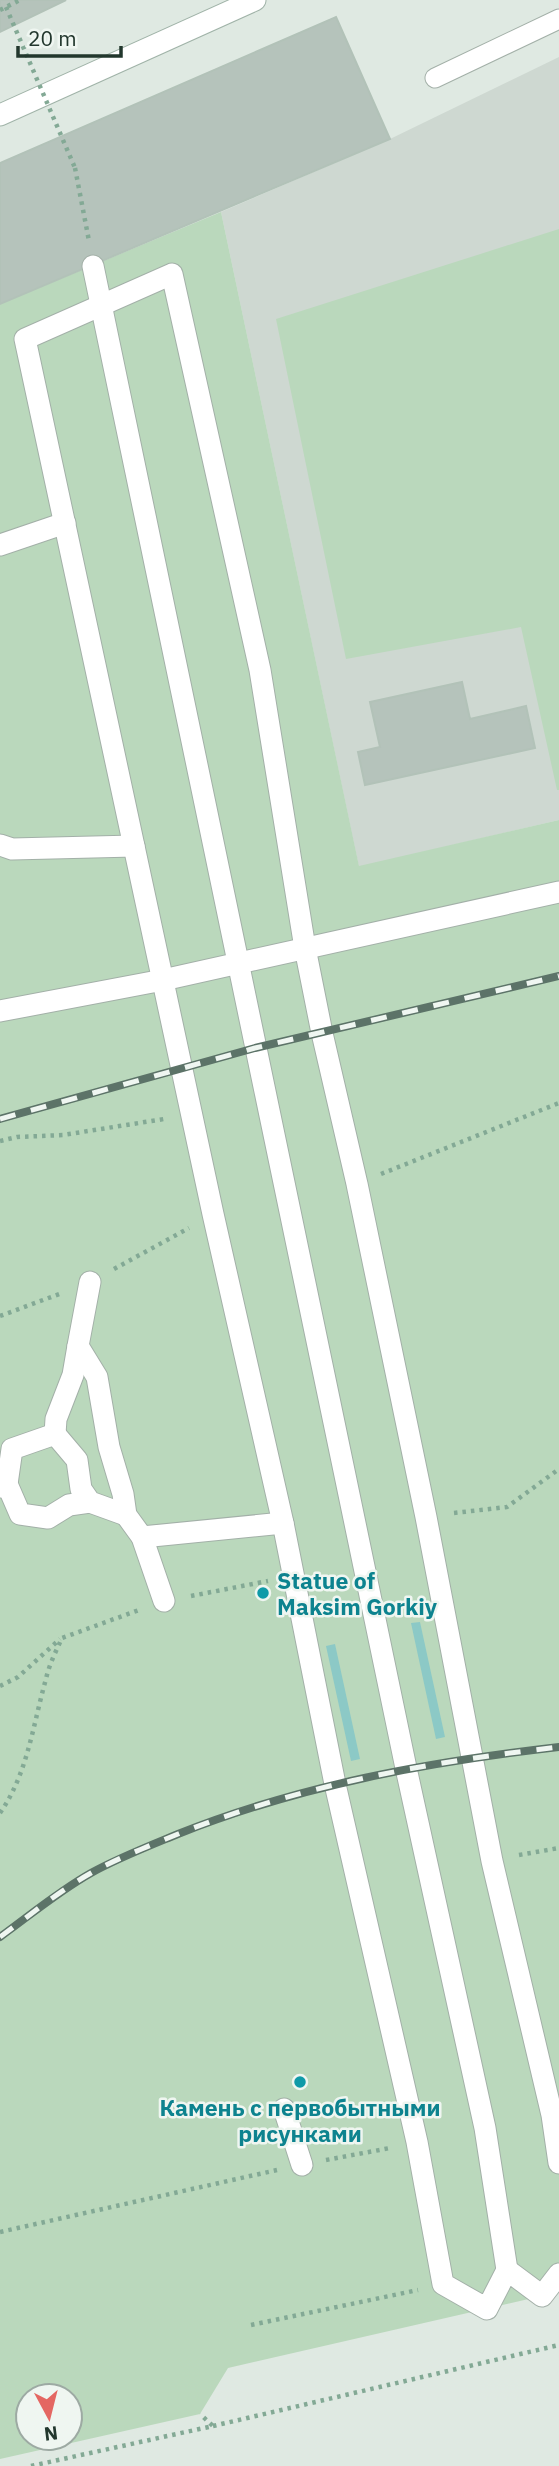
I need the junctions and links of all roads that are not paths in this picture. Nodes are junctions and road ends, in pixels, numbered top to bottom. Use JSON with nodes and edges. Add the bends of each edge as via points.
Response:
{"nodes":[{"id":1,"x":255,"y":0,"type":"edge"},
{"id":2,"x":559,"y":19,"type":"edge"},
{"id":3,"x":435,"y":78,"type":"dead end"},
{"id":4,"x":0,"y":115,"type":"edge"},
{"id":5,"x":93,"y":266,"type":"road end"},
{"id":6,"x":100,"y":307,"type":"junction"},
{"id":7,"x":65,"y":523,"type":"junction"},
{"id":8,"x":0,"y":545,"type":"edge"},
{"id":9,"x":134,"y":846,"type":"junction"},
{"id":10,"x":4,"y":849,"type":"edge"},
{"id":11,"x":559,"y":892,"type":"edge"},
{"id":12,"x":305,"y":948,"type":"junction"},
{"id":13,"x":237,"y":963,"type":"junction"},
{"id":14,"x":163,"y":981,"type":"junction"},
{"id":15,"x":0,"y":1011,"type":"edge"},
{"id":16,"x":90,"y":1282,"type":"dead end"},
{"id":17,"x":78,"y":1346,"type":"junction"},
{"id":18,"x":55,"y":1434,"type":"junction"},
{"id":19,"x":4,"y":1486,"type":"edge"},
{"id":20,"x":90,"y":1502,"type":"junction"},
{"id":21,"x":8,"y":1510,"type":"edge"},
{"id":22,"x":126,"y":1515,"type":"junction"},
{"id":23,"x":283,"y":1523,"type":"junction"},
{"id":24,"x":142,"y":1537,"type":"junction"},
{"id":25,"x":164,"y":1601,"type":"road end"},
{"id":26,"x":284,"y":2109,"type":"dead end"},
{"id":27,"x":559,"y":2164,"type":"edge"},
{"id":28,"x":302,"y":2165,"type":"dead end"},
{"id":29,"x":507,"y":2270,"type":"junction"},
{"id":30,"x":559,"y":2274,"type":"edge"}],
"edges":[{"from":1,"to":4,"type":"street"},
{"from":2,"to":3,"type":"lane"},
{"from":5,"to":6,"type":"street"},
{"from":6,"to":7,"type":"street","via":[[25,339]]},
{"from":6,"to":12,"type":"street","via":[[172,274],[260,670]]},
{"from":6,"to":13,"type":"street"},
{"from":7,"to":8,"type":"street"},
{"from":7,"to":9,"type":"street"},
{"from":9,"to":10,"type":"street"},
{"from":9,"to":14,"type":"street"},
{"from":11,"to":12,"type":"street"},
{"from":12,"to":13,"type":"street"},
{"from":12,"to":27,"type":"street"},
{"from":13,"to":14,"type":"street"},
{"from":13,"to":29,"type":"street","via":[[485,2128]]},
{"from":14,"to":15,"type":"street"},
{"from":14,"to":23,"type":"street"},
{"from":16,"to":17,"type":"street"},
{"from":17,"to":18,"type":"street"},
{"from":17,"to":22,"type":"street","via":[[97,1377]]},
{"from":18,"to":19,"type":"street","via":[[12,1449]]},
{"from":18,"to":20,"type":"street","via":[[77,1461],[80,1489]]},
{"from":19,"to":21,"type":"street"},
{"from":20,"to":21,"type":"street","via":[[69,1505],[48,1518]]},
{"from":20,"to":22,"type":"street"},
{"from":22,"to":24,"type":"street"},
{"from":23,"to":24,"type":"street"},
{"from":23,"to":29,"type":"street","via":[[335,1784],[417,2142],[443,2284],[487,2309]]},
{"from":24,"to":25,"type":"street"},
{"from":26,"to":28,"type":"street"},
{"from":29,"to":30,"type":"street","via":[[542,2296]]}]}
